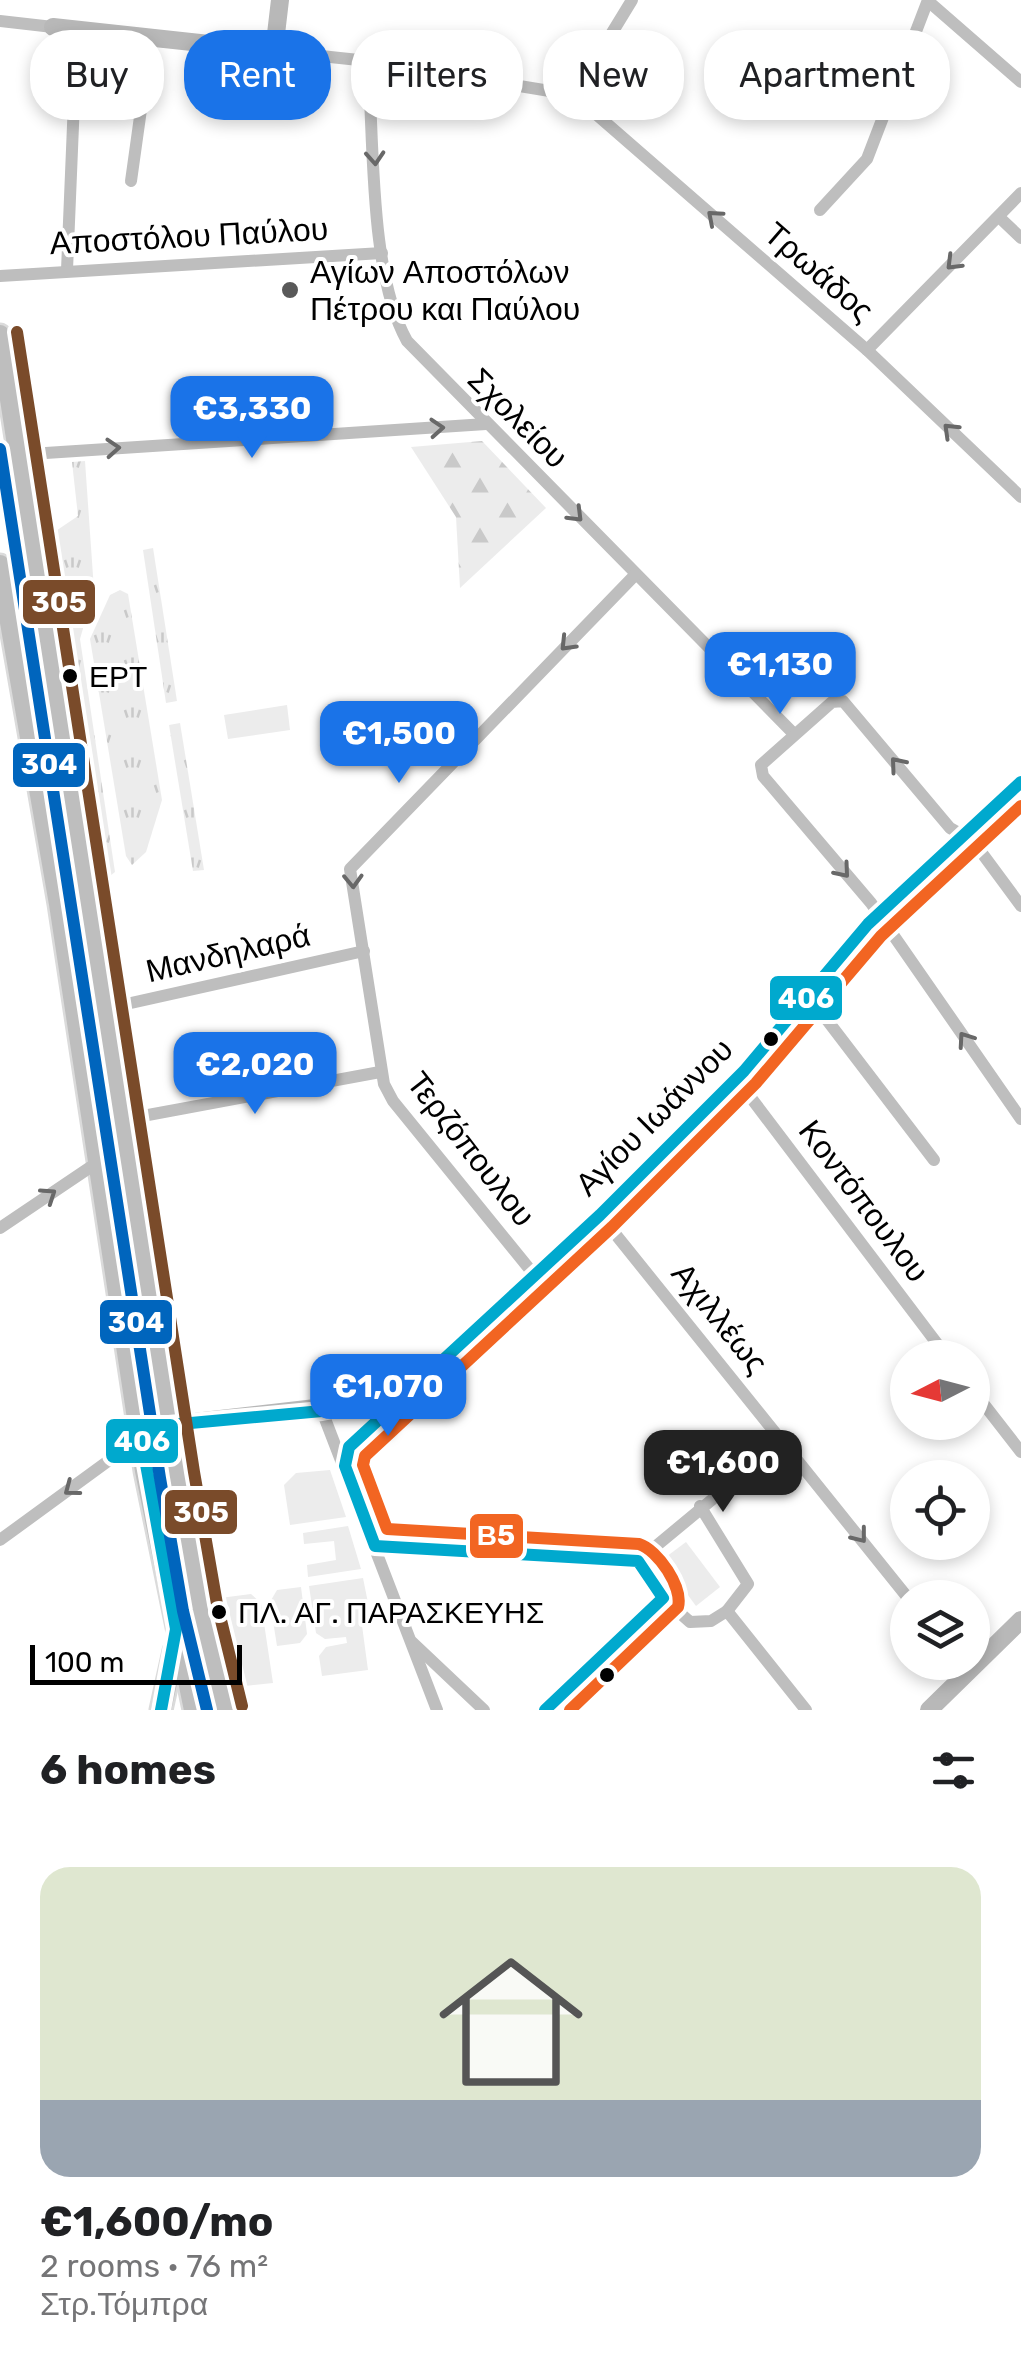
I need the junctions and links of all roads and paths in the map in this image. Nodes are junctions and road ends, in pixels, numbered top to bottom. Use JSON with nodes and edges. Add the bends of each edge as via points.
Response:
{"nodes":[{"id":1,"x":280,"y":0,"type":"edge"},
{"id":2,"x":632,"y":0,"type":"edge"},
{"id":3,"x":928,"y":0,"type":"edge"},
{"id":4,"x":0,"y":21,"type":"edge"},
{"id":5,"x":52,"y":27,"type":"joint"},
{"id":6,"x":76,"y":30,"type":"edge"},
{"id":7,"x":276,"y":30,"type":"edge"},
{"id":8,"x":614,"y":30,"type":"edge"},
{"id":9,"x":1021,"y":82,"type":"edge"},
{"id":10,"x":73,"y":120,"type":"edge"},
{"id":11,"x":140,"y":120,"type":"edge"},
{"id":12,"x":372,"y":120,"type":"edge"},
{"id":13,"x":603,"y":120,"type":"edge"},
{"id":14,"x":131,"y":181,"type":"dead end"},
{"id":15,"x":1021,"y":193,"type":"edge"},
{"id":16,"x":820,"y":210,"type":"dead end"},
{"id":17,"x":999,"y":217,"type":"junction"},
{"id":18,"x":1021,"y":238,"type":"edge"},
{"id":19,"x":382,"y":253,"type":"junction"},
{"id":20,"x":67,"y":270,"type":"junction"},
{"id":21,"x":0,"y":276,"type":"edge"},
{"id":22,"x":0,"y":335,"type":"edge"},
{"id":23,"x":867,"y":350,"type":"junction"},
{"id":24,"x":486,"y":424,"type":"junction"},
{"id":25,"x":15,"y":455,"type":"junction"},
{"id":26,"x":1021,"y":497,"type":"edge"},
{"id":27,"x":0,"y":565,"type":"edge"},
{"id":28,"x":635,"y":574,"type":"junction"},
{"id":29,"x":793,"y":733,"type":"junction"},
{"id":30,"x":1021,"y":782,"type":"edge"},
{"id":31,"x":962,"y":835,"type":"junction"},
{"id":32,"x":1021,"y":906,"type":"edge"},
{"id":33,"x":878,"y":914,"type":"junction"},
{"id":34,"x":364,"y":951,"type":"junction"},
{"id":35,"x":814,"y":1003,"type":"dead end"},
{"id":36,"x":104,"y":1009,"type":"junction"},
{"id":37,"x":380,"y":1072,"type":"junction"},
{"id":38,"x":736,"y":1078,"type":"junction"},
{"id":39,"x":1021,"y":1119,"type":"edge"},
{"id":40,"x":122,"y":1120,"type":"junction"},
{"id":41,"x":934,"y":1160,"type":"dead end"},
{"id":42,"x":98,"y":1162,"type":"junction"},
{"id":43,"x":600,"y":1215,"type":"junction"},
{"id":44,"x":0,"y":1228,"type":"edge"},
{"id":45,"x":536,"y":1276,"type":"junction"},
{"id":46,"x":934,"y":1340,"type":"edge"},
{"id":47,"x":402,"y":1398,"type":"junction"},
{"id":48,"x":322,"y":1411,"type":"junction"},
{"id":49,"x":990,"y":1412,"type":"edge"},
{"id":50,"x":169,"y":1425,"type":"junction"},
{"id":51,"x":140,"y":1438,"type":"junction"},
{"id":52,"x":784,"y":1440,"type":"junction"},
{"id":53,"x":1021,"y":1452,"type":"edge"},
{"id":54,"x":345,"y":1466,"type":"junction"},
{"id":55,"x":700,"y":1506,"type":"junction"},
{"id":56,"x":0,"y":1540,"type":"edge"},
{"id":57,"x":375,"y":1546,"type":"junction"},
{"id":58,"x":638,"y":1561,"type":"junction"},
{"id":59,"x":894,"y":1580,"type":"edge"},
{"id":60,"x":663,"y":1598,"type":"junction"},
{"id":61,"x":727,"y":1611,"type":"junction"},
{"id":62,"x":1021,"y":1620,"type":"edge"},
{"id":63,"x":176,"y":1629,"type":"junction"},
{"id":64,"x":406,"y":1637,"type":"junction"},
{"id":65,"x":990,"y":1645,"type":"edge"},
{"id":66,"x":952,"y":1680,"type":"edge"},
{"id":67,"x":223,"y":1704,"type":"edge"},
{"id":68,"x":161,"y":1710,"type":"edge"},
{"id":69,"x":195,"y":1710,"type":"edge"},
{"id":70,"x":437,"y":1710,"type":"edge"},
{"id":71,"x":484,"y":1710,"type":"edge"},
{"id":72,"x":545,"y":1710,"type":"edge"},
{"id":73,"x":806,"y":1710,"type":"edge"},
{"id":74,"x":928,"y":1710,"type":"edge"}],
"edges":[{"from":1,"to":7,"type":"street"},
{"from":2,"to":8,"type":"street"},
{"from":3,"to":9,"type":"street"},
{"from":3,"to":16,"type":"street","via":[[868,160]]},
{"from":4,"to":5,"type":"street"},
{"from":5,"to":6,"type":"street"},
{"from":10,"to":20,"type":"street"},
{"from":11,"to":14,"type":"street"},
{"from":12,"to":19,"type":"street","name":"Σχολείου","one_way":true},
{"from":23,"to":13,"type":"street","name":"Τρωάδος","one_way":true},
{"from":15,"to":17,"type":"street"},
{"from":17,"to":18,"type":"street"},
{"from":17,"to":23,"type":"street","one_way":true},
{"from":19,"to":20,"type":"street","name":"Αποστόλου Παύλου"},
{"from":19,"to":24,"type":"street","name":"Σχολείου","via":[[388,298],[407,341]]},
{"from":20,"to":21,"type":"street","name":"Αποστόλου Παύλου"},
{"from":22,"to":25,"type":"main road"},
{"from":26,"to":23,"type":"street","name":"Τρωάδος","one_way":true},
{"from":25,"to":24,"type":"street","one_way":true},
{"from":24,"to":28,"type":"street","name":"Σχολείου","one_way":true},
{"from":25,"to":36,"type":"main road"},
{"from":27,"to":42,"type":"main road"},
{"from":28,"to":29,"type":"street","name":"Σχολείου"},
{"from":28,"to":34,"type":"street","one_way":true,"via":[[353,864],[349,874]]},
{"from":31,"to":29,"type":"street","one_way":true,"via":[[843,701],[832,702]]},
{"from":29,"to":33,"type":"street","one_way":true,"via":[[761,773]]},
{"from":30,"to":31,"type":"street","name":"Αγίου Ιωάννου"},
{"from":31,"to":32,"type":"street"},
{"from":31,"to":33,"type":"street","name":"Αγίου Ιωάννου"},
{"from":33,"to":38,"type":"street","name":"Αγίου Ιωάννου"},
{"from":39,"to":33,"type":"street","one_way":true},
{"from":34,"to":36,"type":"street","name":"Μανδηλαρά"},
{"from":34,"to":37,"type":"street"},
{"from":35,"to":41,"type":"street"},
{"from":36,"to":40,"type":"main road"},
{"from":37,"to":40,"type":"street","name":"Τερζόπουλου"},
{"from":37,"to":45,"type":"street","name":"Τερζόπουλου","via":[[393,1102]]},
{"from":38,"to":43,"type":"street","name":"Αγίου Ιωάννου"},
{"from":38,"to":46,"type":"street","name":"Κοντόπουλου"},
{"from":40,"to":50,"type":"main road"},
{"from":44,"to":42,"type":"street","one_way":true},
{"from":42,"to":51,"type":"main road"},
{"from":43,"to":45,"type":"street","name":"Αγίου Ιωάννου"},
{"from":43,"to":52,"type":"street","name":"Αχιλλέως"},
{"from":45,"to":47,"type":"street","name":"Αγίου Ιωάννου"},
{"from":47,"to":48,"type":"street"},
{"from":47,"to":54,"type":"street","name":"Αγίου Ιωάννου","via":[[353,1440]]},
{"from":48,"to":50,"type":"street"},
{"from":48,"to":54,"type":"street"},
{"from":49,"to":53,"type":"street"},
{"from":50,"to":51,"type":"street"},
{"from":50,"to":67,"type":"main road"},
{"from":51,"to":56,"type":"street","one_way":true},
{"from":51,"to":63,"type":"main road"},
{"from":52,"to":55,"type":"street"},
{"from":52,"to":59,"type":"street","name":"Αχιλλέως","one_way":true},
{"from":54,"to":57,"type":"street"},
{"from":55,"to":58,"type":"street"},
{"from":55,"to":61,"type":"street","via":[[748,1584]]},
{"from":57,"to":58,"type":"street"},
{"from":57,"to":64,"type":"street"},
{"from":58,"to":60,"type":"street"},
{"from":60,"to":61,"type":"street","via":[[690,1622]]},
{"from":60,"to":72,"type":"street"},
{"from":61,"to":73,"type":"street"},
{"from":62,"to":65,"type":"street"},
{"from":63,"to":68,"type":"main road"},
{"from":63,"to":69,"type":"main road"},
{"from":64,"to":70,"type":"street"},
{"from":64,"to":71,"type":"street"},
{"from":66,"to":74,"type":"street"},
{"from":67,"to":69,"type":"street"}]}
